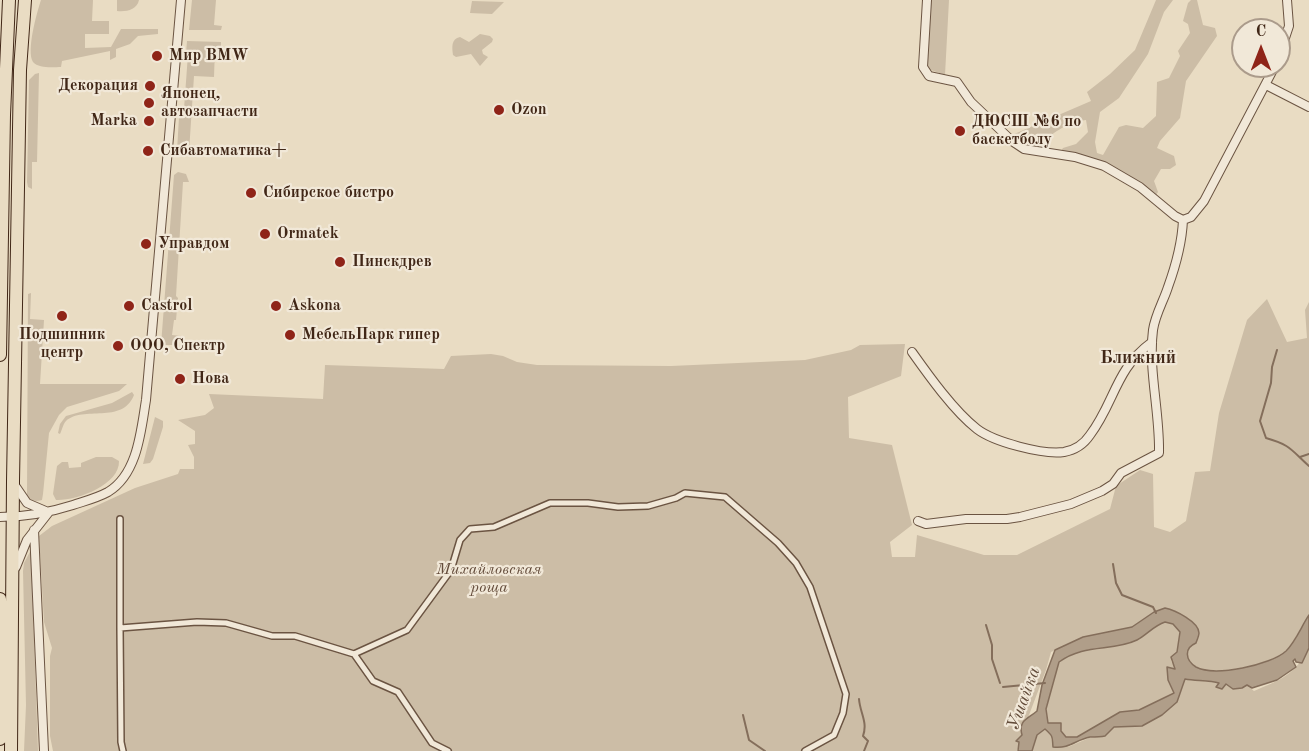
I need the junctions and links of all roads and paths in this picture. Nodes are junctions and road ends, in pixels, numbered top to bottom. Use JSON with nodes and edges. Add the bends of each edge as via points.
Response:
{"nodes":[{"id":1,"x":9,"y":0,"type":"edge"},
{"id":2,"x":25,"y":0,"type":"edge"},
{"id":3,"x":31,"y":0,"type":"edge"},
{"id":4,"x":181,"y":0,"type":"edge"},
{"id":5,"x":927,"y":0,"type":"edge"},
{"id":6,"x":1287,"y":0,"type":"edge"},
{"id":7,"x":1288,"y":18,"type":"edge"},
{"id":8,"x":21,"y":48,"type":"junction"},
{"id":9,"x":0,"y":65,"type":"edge"},
{"id":10,"x":1269,"y":78,"type":"edge"},
{"id":11,"x":1266,"y":85,"type":"junction"},
{"id":12,"x":1309,"y":107,"type":"edge"},
{"id":13,"x":3,"y":114,"type":"edge"},
{"id":14,"x":1183,"y":220,"type":"junction"},
{"id":15,"x":1152,"y":342,"type":"junction"},
{"id":16,"x":912,"y":352,"type":"dead end"},
{"id":17,"x":0,"y":355,"type":"edge"},
{"id":18,"x":12,"y":481,"type":"junction"},
{"id":19,"x":49,"y":512,"type":"junction"},
{"id":20,"x":6,"y":517,"type":"edge"},
{"id":21,"x":120,"y":519,"type":"dead end"},
{"id":22,"x":918,"y":521,"type":"dead end"},
{"id":23,"x":34,"y":530,"type":"junction"},
{"id":24,"x":13,"y":577,"type":"junction"},
{"id":25,"x":0,"y":599,"type":"edge"},
{"id":26,"x":7,"y":611,"type":"edge"},
{"id":27,"x":120,"y":628,"type":"junction"},
{"id":28,"x":354,"y":654,"type":"junction"},
{"id":29,"x":0,"y":709,"type":"edge"},
{"id":30,"x":0,"y":739,"type":"edge"},
{"id":31,"x":11,"y":751,"type":"edge"},
{"id":32,"x":44,"y":751,"type":"edge"},
{"id":33,"x":123,"y":751,"type":"edge"},
{"id":34,"x":448,"y":751,"type":"edge"},
{"id":35,"x":805,"y":751,"type":"edge"}],
"edges":[{"from":1,"to":13,"type":"main road"},
{"from":2,"to":8,"type":"main road"},
{"from":3,"to":8,"type":"main road"},
{"from":4,"to":19,"type":"street","via":[[140,437],[129,468],[114,488]]},
{"from":5,"to":14,"type":"street","via":[[923,67],[929,76],[957,82],[970,102],[1024,149],[1074,156],[1104,166]]},
{"from":6,"to":7,"type":"street"},
{"from":8,"to":18,"type":"main road"},
{"from":9,"to":13,"type":"main road"},
{"from":10,"to":11,"type":"street"},
{"from":11,"to":12,"type":"street"},
{"from":11,"to":14,"type":"street","via":[[1204,201],[1191,217]]},
{"from":13,"to":17,"type":"main road"},
{"from":14,"to":15,"type":"street","via":[[1182,238]]},
{"from":15,"to":16,"type":"street","via":[[1131,361],[1116,383],[1102,417],[1081,446],[1052,453],[1016,445],[979,430]]},
{"from":15,"to":22,"type":"street","via":[[1159,453],[1121,473],[1102,491],[1071,504],[1020,518],[926,524]]},
{"from":18,"to":19,"type":"street","via":[[27,503]]},
{"from":18,"to":20,"type":"main road"},
{"from":19,"to":20,"type":"street"},
{"from":19,"to":23,"type":"street"},
{"from":20,"to":24,"type":"main road"},
{"from":21,"to":27,"type":"street"},
{"from":23,"to":24,"type":"street"},
{"from":23,"to":32,"type":"street"},
{"from":24,"to":26,"type":"main road"},
{"from":25,"to":26,"type":"main road"},
{"from":26,"to":29,"type":"main road"},
{"from":26,"to":31,"type":"main road"},
{"from":27,"to":28,"type":"street","via":[[226,623],[272,636],[295,636]]},
{"from":27,"to":33,"type":"street"},
{"from":28,"to":34,"type":"street","via":[[373,681],[398,692],[432,743]]},
{"from":28,"to":35,"type":"street","via":[[406,630],[451,570],[460,540],[470,529],[494,527],[550,503],[648,506],[685,493],[725,496],[796,563],[810,587],[846,694],[834,735]]},
{"from":29,"to":30,"type":"main road"}]}
